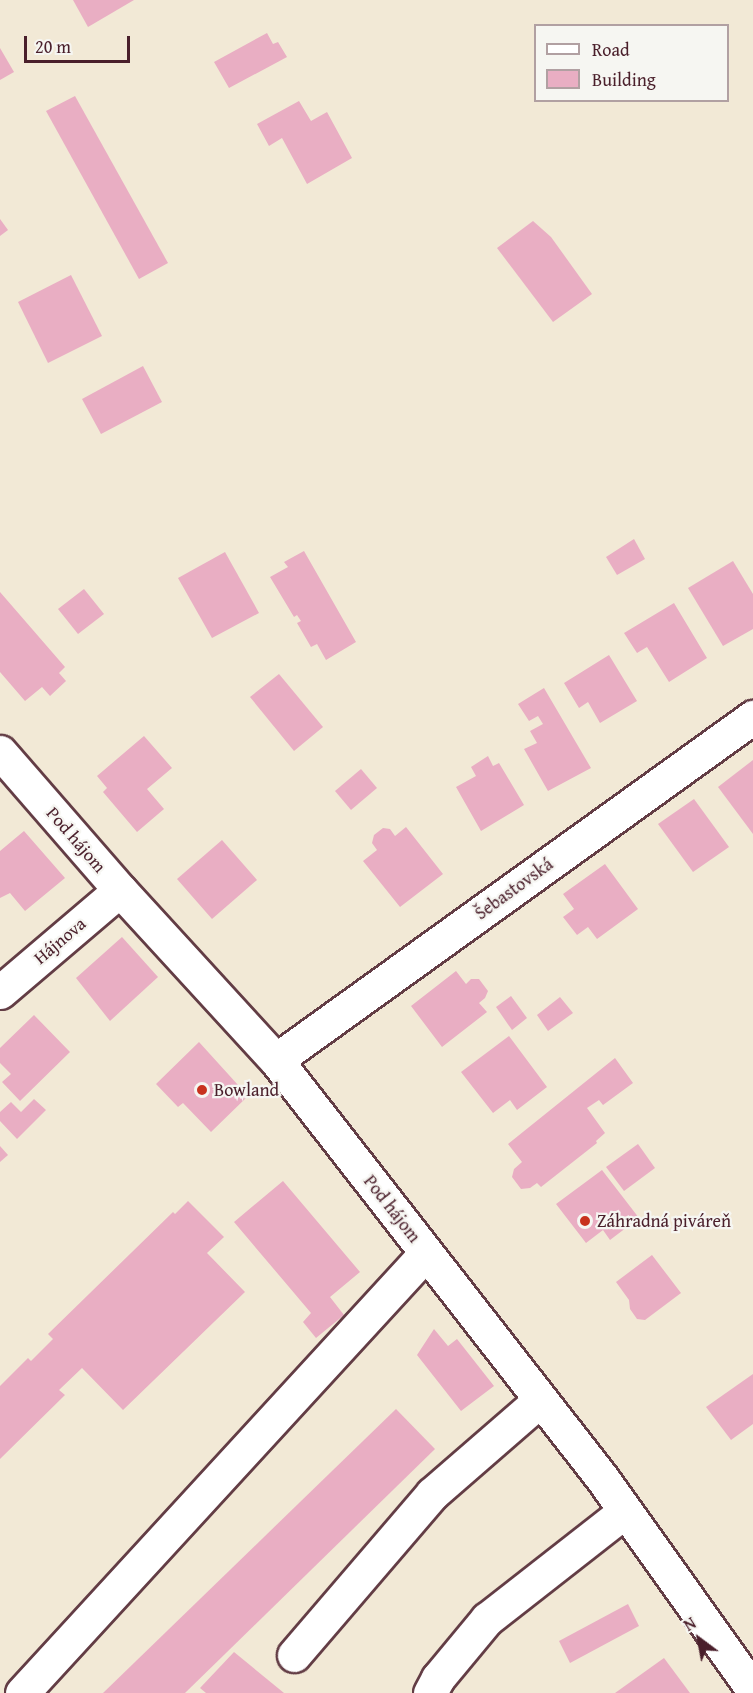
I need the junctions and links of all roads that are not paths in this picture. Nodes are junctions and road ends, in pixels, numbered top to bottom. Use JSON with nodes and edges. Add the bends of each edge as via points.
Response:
{"nodes":[{"id":1,"x":753,"y":717,"type":"edge"},
{"id":2,"x":0,"y":752,"type":"edge"},
{"id":3,"x":120,"y":890,"type":"junction"},
{"id":4,"x":0,"y":992,"type":"edge"},
{"id":5,"x":276,"y":1060,"type":"junction"},
{"id":6,"x":426,"y":1253,"type":"junction"},
{"id":7,"x":540,"y":1400,"type":"junction"},
{"id":8,"x":625,"y":1511,"type":"junction"},
{"id":9,"x":294,"y":1654,"type":"dead end"},
{"id":10,"x":753,"y":1690,"type":"edge"},
{"id":11,"x":22,"y":1693,"type":"edge"},
{"id":12,"x":430,"y":1693,"type":"edge"}],
"edges":[{"from":1,"to":5,"type":"street","name":"Šebastovská"},
{"from":2,"to":3,"type":"street","name":"Pod hájom"},
{"from":3,"to":4,"type":"street","name":"Hájnova"},
{"from":3,"to":5,"type":"street","name":"Pod hájom"},
{"from":5,"to":6,"type":"street","name":"Pod hájom"},
{"from":6,"to":7,"type":"street","name":"Pod hájom"},
{"from":6,"to":11,"type":"street"},
{"from":7,"to":8,"type":"street","name":"Pod hájom"},
{"from":7,"to":9,"type":"street","via":[[432,1494]]},
{"from":8,"to":10,"type":"street","name":"Pod hájom"},
{"from":8,"to":12,"type":"street","via":[[487,1619]]}]}
